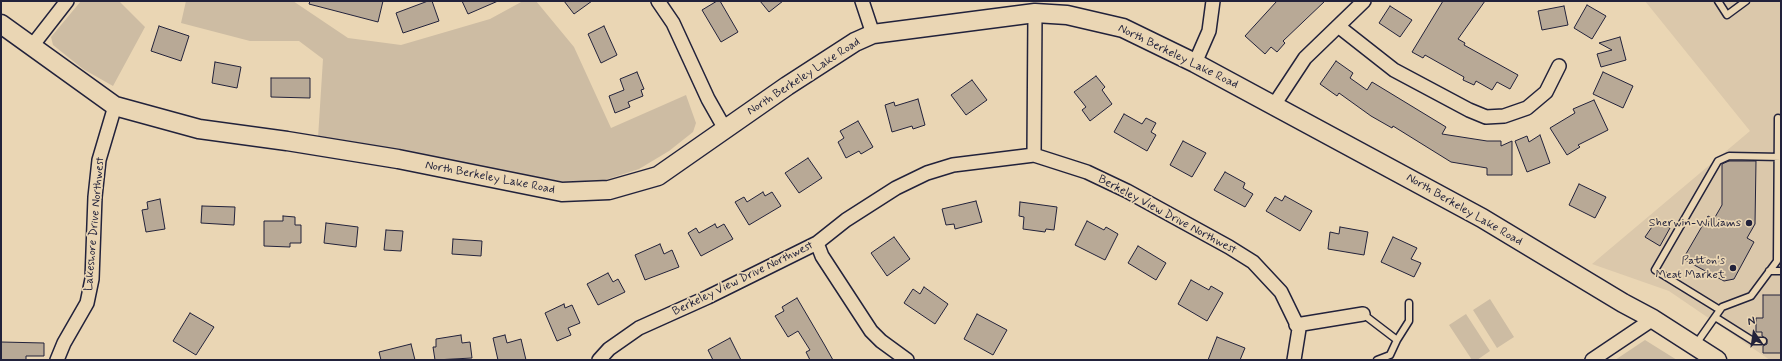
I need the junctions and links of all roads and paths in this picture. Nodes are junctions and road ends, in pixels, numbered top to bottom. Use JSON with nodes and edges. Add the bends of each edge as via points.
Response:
{"nodes":[{"id":1,"x":67,"y":1,"type":"edge"},
{"id":2,"x":658,"y":1,"type":"edge"},
{"id":3,"x":862,"y":1,"type":"edge"},
{"id":4,"x":1213,"y":1,"type":"edge"},
{"id":5,"x":1364,"y":1,"type":"edge"},
{"id":6,"x":1718,"y":1,"type":"edge"},
{"id":7,"x":1746,"y":1,"type":"edge"},
{"id":8,"x":1035,"y":7,"type":"edge"},
{"id":9,"x":1,"y":24,"type":"edge"},
{"id":10,"x":1338,"y":26,"type":"junction"},
{"id":11,"x":873,"y":34,"type":"junction"},
{"id":12,"x":32,"y":46,"type":"junction"},
{"id":13,"x":1195,"y":63,"type":"junction"},
{"id":14,"x":1559,"y":66,"type":"dead end"},
{"id":15,"x":1274,"y":105,"type":"junction"},
{"id":16,"x":115,"y":106,"type":"junction"},
{"id":17,"x":1778,"y":118,"type":"dead end"},
{"id":18,"x":725,"y":129,"type":"junction"},
{"id":19,"x":1034,"y":155,"type":"junction"},
{"id":20,"x":1779,"y":157,"type":"edge"},
{"id":21,"x":817,"y":243,"type":"junction"},
{"id":22,"x":1769,"y":271,"type":"junction"},
{"id":23,"x":1781,"y":271,"type":"edge"},
{"id":24,"x":1409,"y":303,"type":"dead end"},
{"id":25,"x":1720,"y":310,"type":"junction"},
{"id":26,"x":1363,"y":314,"type":"joint"},
{"id":27,"x":1715,"y":317,"type":"junction"},
{"id":28,"x":1653,"y":319,"type":"junction"},
{"id":29,"x":1296,"y":325,"type":"junction"},
{"id":30,"x":1397,"y":340,"type":"junction"},
{"id":31,"x":1762,"y":341,"type":"dead end"},
{"id":32,"x":1695,"y":346,"type":"junction"},
{"id":33,"x":57,"y":360,"type":"edge"},
{"id":34,"x":599,"y":360,"type":"edge"},
{"id":35,"x":907,"y":360,"type":"edge"},
{"id":36,"x":1294,"y":360,"type":"edge"},
{"id":37,"x":1377,"y":360,"type":"edge"},
{"id":38,"x":1592,"y":360,"type":"edge"},
{"id":39,"x":1717,"y":360,"type":"edge"}],
"edges":[{"from":1,"to":12,"type":"street"},
{"from":2,"to":18,"type":"street","via":[[673,23],[708,99]]},
{"from":3,"to":11,"type":"street"},
{"from":4,"to":13,"type":"street","via":[[1209,31]]},
{"from":5,"to":10,"type":"street"},
{"from":6,"to":7,"type":"lane","via":[[1727,15]]},
{"from":8,"to":11,"type":"street","name":"North Berkeley Lake Road"},
{"from":8,"to":13,"type":"street","name":"North Berkeley Lake Road","via":[[1122,28]]},
{"from":8,"to":19,"type":"street"},
{"from":9,"to":12,"type":"street","name":"North Berkeley Lake Road"},
{"from":10,"to":14,"type":"street","via":[[1394,70],[1486,117],[1504,116],[1527,108],[1546,92]]},
{"from":10,"to":15,"type":"street","via":[[1305,58]]},
{"from":11,"to":18,"type":"street","name":"North Berkeley Lake Road","via":[[799,78]]},
{"from":12,"to":16,"type":"street","name":"North Berkeley Lake Road"},
{"from":13,"to":15,"type":"street","name":"North Berkeley Lake Road"},
{"from":15,"to":28,"type":"street","name":"North Berkeley Lake Road","via":[[1482,218]]},
{"from":16,"to":18,"type":"street","name":"North Berkeley Lake Road","via":[[198,129],[398,159],[562,192],[609,190],[658,176]]},
{"from":16,"to":33,"type":"street","name":"Lakeshore Drive Northwest","via":[[99,160],[92,279],[87,302]]},
{"from":17,"to":20,"type":"lane"},
{"from":19,"to":21,"type":"street","name":"Berkeley View Drive Northwest","via":[[953,165],[927,173],[896,188],[846,220]]},
{"from":19,"to":29,"type":"street","name":"Berkeley View Drive Northwest","via":[[1087,172],[1127,191],[1247,258],[1280,292]]},
{"from":20,"to":22,"type":"lane","via":[[1776,261]]},
{"from":20,"to":25,"type":"lane","via":[[1728,156],[1718,161],[1656,270]]},
{"from":21,"to":34,"type":"street","name":"Berkeley View Drive Northwest","via":[[640,328],[609,349]]},
{"from":21,"to":35,"type":"street","via":[[822,256],[871,331]]},
{"from":22,"to":23,"type":"lane"},
{"from":22,"to":25,"type":"lane","via":[[1751,296]]},
{"from":24,"to":30,"type":"lane","via":[[1409,321]]},
{"from":25,"to":27,"type":"lane"},
{"from":26,"to":29,"type":"street"},
{"from":26,"to":30,"type":"lane"},
{"from":27,"to":31,"type":"lane","via":[[1753,341]]},
{"from":27,"to":32,"type":"lane"},
{"from":28,"to":32,"type":"street","name":"North Berkeley Lake Road"},
{"from":28,"to":38,"type":"street"},
{"from":29,"to":36,"type":"street","name":"Berkeley View Drive Northwest","via":[[1299,329]]},
{"from":30,"to":37,"type":"lane","via":[[1390,355]]},
{"from":32,"to":39,"type":"street","name":"North Berkeley Lake Road"}]}
